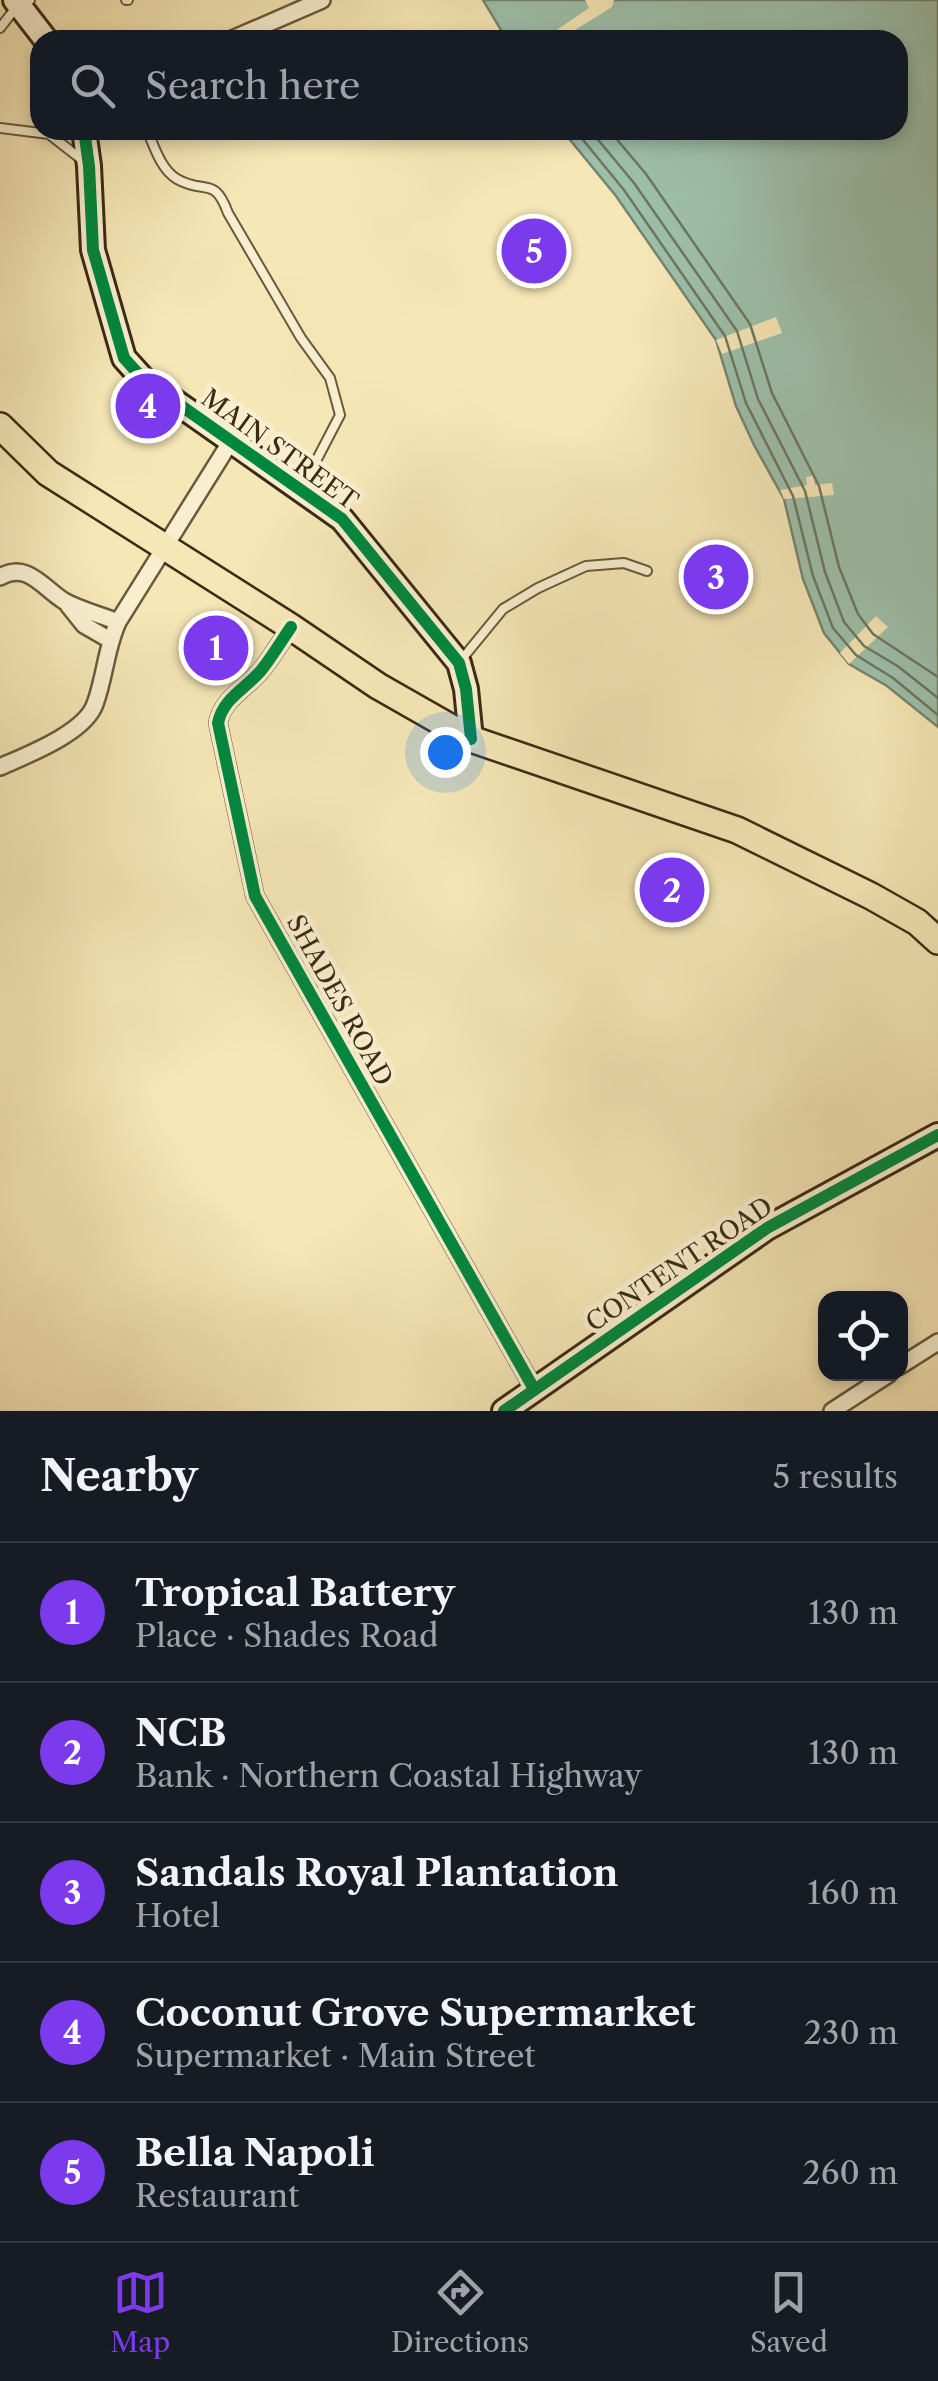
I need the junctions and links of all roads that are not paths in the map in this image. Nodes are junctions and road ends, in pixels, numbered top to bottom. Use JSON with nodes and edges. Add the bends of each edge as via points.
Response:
{"nodes":[{"id":1,"x":322,"y":0,"type":"edge"},
{"id":2,"x":21,"y":2,"type":"edge"},
{"id":3,"x":0,"y":28,"type":"edge"},
{"id":4,"x":39,"y":30,"type":"edge"},
{"id":5,"x":253,"y":30,"type":"edge"},
{"id":6,"x":0,"y":128,"type":"edge"},
{"id":7,"x":30,"y":130,"type":"edge"},
{"id":8,"x":59,"y":140,"type":"edge"},
{"id":9,"x":86,"y":140,"type":"edge"},
{"id":10,"x":152,"y":140,"type":"edge"},
{"id":11,"x":90,"y":166,"type":"junction"},
{"id":12,"x":0,"y":426,"type":"edge"},
{"id":13,"x":231,"y":442,"type":"junction"},
{"id":14,"x":300,"y":492,"type":"junction"},
{"id":15,"x":166,"y":547,"type":"junction"},
{"id":16,"x":647,"y":571,"type":"dead end"},
{"id":17,"x":0,"y":576,"type":"edge"},
{"id":18,"x":66,"y":602,"type":"junction"},
{"id":19,"x":118,"y":622,"type":"junction"},
{"id":20,"x":291,"y":626,"type":"junction"},
{"id":21,"x":110,"y":640,"type":"junction"},
{"id":22,"x":460,"y":662,"type":"junction"},
{"id":23,"x":471,"y":738,"type":"junction"},
{"id":24,"x":0,"y":767,"type":"edge"},
{"id":25,"x":938,"y":941,"type":"edge"},
{"id":26,"x":938,"y":1135,"type":"edge"},
{"id":27,"x":938,"y":1342,"type":"edge"},
{"id":28,"x":908,"y":1361,"type":"edge"},
{"id":29,"x":879,"y":1381,"type":"edge"},
{"id":30,"x":534,"y":1389,"type":"junction"},
{"id":31,"x":504,"y":1411,"type":"edge"},
{"id":32,"x":832,"y":1411,"type":"edge"}],
"edges":[{"from":1,"to":5,"type":"street"},
{"from":2,"to":3,"type":"lane"},
{"from":2,"to":4,"type":"street"},
{"from":6,"to":7,"type":"lane"},
{"from":8,"to":11,"type":"lane"},
{"from":9,"to":11,"type":"street","name":"MAIN STREET"},
{"from":10,"to":14,"type":"lane","via":[[177,179],[221,193],[330,378],[340,416]]},
{"from":11,"to":13,"type":"street","name":"MAIN STREET","via":[[93,250],[124,358]]},
{"from":12,"to":15,"type":"main road","via":[[48,473]]},
{"from":13,"to":14,"type":"street","name":"MAIN STREET"},
{"from":13,"to":15,"type":"street"},
{"from":14,"to":22,"type":"street","name":"MAIN STREET","via":[[362,540]]},
{"from":15,"to":19,"type":"street"},
{"from":15,"to":20,"type":"main road"},
{"from":16,"to":22,"type":"lane","via":[[624,563],[586,566],[538,588],[503,609]]},
{"from":17,"to":18,"type":"street","via":[[28,572]]},
{"from":18,"to":19,"type":"street"},
{"from":18,"to":21,"type":"street"},
{"from":19,"to":21,"type":"street"},
{"from":20,"to":23,"type":"main road"},
{"from":20,"to":30,"type":"street","name":"SHADES ROAD","via":[[262,670],[228,699],[218,723],[255,896]]},
{"from":21,"to":24,"type":"street","via":[[94,708],[56,742]]},
{"from":22,"to":23,"type":"street","name":"MAIN STREET"},
{"from":23,"to":25,"type":"main road","via":[[736,830],[828,872]]},
{"from":26,"to":30,"type":"street","name":"CONTENT ROAD","via":[[767,1228]]},
{"from":27,"to":28,"type":"street"},
{"from":29,"to":32,"type":"street"},
{"from":30,"to":31,"type":"street","name":"CONTENT ROAD"}]}
